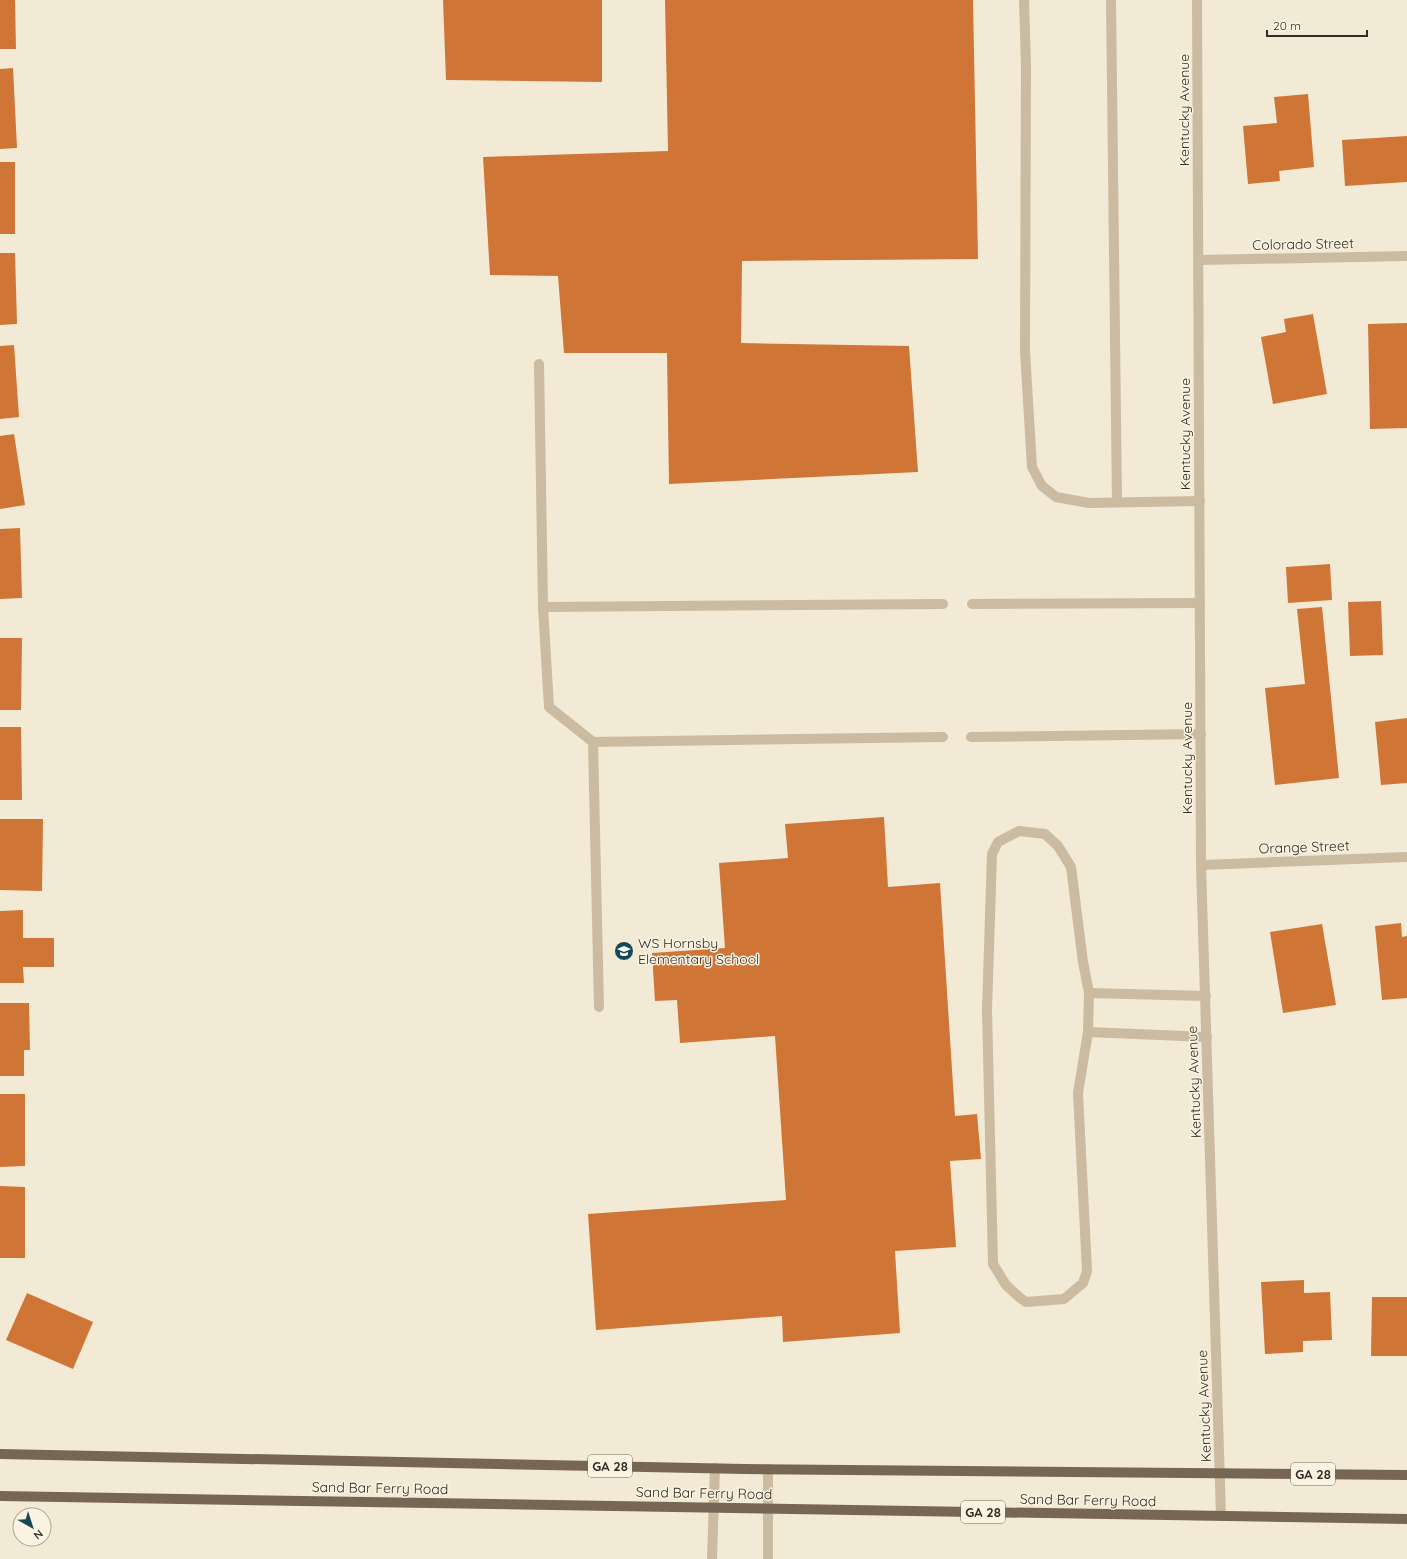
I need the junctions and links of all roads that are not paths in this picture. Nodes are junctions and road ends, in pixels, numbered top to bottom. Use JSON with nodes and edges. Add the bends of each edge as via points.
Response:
{"nodes":[{"id":1,"x":1024,"y":0,"type":"edge"},
{"id":2,"x":1112,"y":0,"type":"edge"},
{"id":3,"x":1197,"y":0,"type":"edge"},
{"id":4,"x":1407,"y":256,"type":"edge"},
{"id":5,"x":1199,"y":260,"type":"junction"},
{"id":6,"x":538,"y":364,"type":"dead end"},
{"id":7,"x":1200,"y":501,"type":"junction"},
{"id":8,"x":1117,"y":502,"type":"junction"},
{"id":9,"x":1200,"y":603,"type":"junction"},
{"id":10,"x":943,"y":604,"type":"dead end"},
{"id":11,"x":972,"y":604,"type":"dead end"},
{"id":12,"x":543,"y":607,"type":"junction"},
{"id":13,"x":1201,"y":734,"type":"junction"},
{"id":14,"x":943,"y":737,"type":"dead end"},
{"id":15,"x":971,"y":737,"type":"dead end"},
{"id":16,"x":593,"y":742,"type":"junction"},
{"id":17,"x":1407,"y":857,"type":"edge"},
{"id":18,"x":1201,"y":865,"type":"junction"},
{"id":19,"x":1089,"y":993,"type":"junction"},
{"id":20,"x":1206,"y":996,"type":"junction"},
{"id":21,"x":599,"y":1007,"type":"dead end"},
{"id":22,"x":1088,"y":1032,"type":"junction"},
{"id":23,"x":1207,"y":1037,"type":"junction"},
{"id":24,"x":0,"y":1454,"type":"edge"},
{"id":25,"x":715,"y":1468,"type":"junction"},
{"id":26,"x":768,"y":1469,"type":"junction"},
{"id":27,"x":1220,"y":1474,"type":"junction"},
{"id":28,"x":1407,"y":1475,"type":"edge"},
{"id":29,"x":0,"y":1496,"type":"edge"},
{"id":30,"x":714,"y":1507,"type":"junction"},
{"id":31,"x":768,"y":1508,"type":"junction"},
{"id":32,"x":1221,"y":1516,"type":"junction"},
{"id":33,"x":1407,"y":1519,"type":"edge"},
{"id":34,"x":712,"y":1559,"type":"edge"},
{"id":35,"x":768,"y":1559,"type":"edge"}],
"edges":[{"from":1,"to":8,"type":"street","via":[[1025,351],[1032,467],[1042,486],[1056,497],[1089,503]]},
{"from":2,"to":8,"type":"street"},
{"from":3,"to":5,"type":"street","name":"Kentucky Avenue"},
{"from":4,"to":5,"type":"street","name":"Colorado Street"},
{"from":5,"to":7,"type":"street","name":"Kentucky Avenue"},
{"from":6,"to":12,"type":"street"},
{"from":7,"to":8,"type":"street"},
{"from":7,"to":9,"type":"street","name":"Kentucky Avenue"},
{"from":9,"to":11,"type":"street"},
{"from":9,"to":13,"type":"street","name":"Kentucky Avenue"},
{"from":10,"to":12,"type":"street"},
{"from":12,"to":16,"type":"street","via":[[549,707]]},
{"from":13,"to":15,"type":"street"},
{"from":13,"to":18,"type":"street","name":"Kentucky Avenue"},
{"from":14,"to":16,"type":"street"},
{"from":16,"to":21,"type":"street"},
{"from":17,"to":18,"type":"street","name":"Orange Street"},
{"from":18,"to":20,"type":"street","name":"Kentucky Avenue"},
{"from":19,"to":20,"type":"street"},
{"from":19,"to":22,"type":"street"},
{"from":19,"to":22,"type":"street","via":[[1071,867],[1058,846],[1045,834],[1019,830],[998,842],[992,854],[987,1010],[993,1264],[1006,1285],[1026,1302],[1064,1299],[1083,1283],[1087,1271],[1078,1093]]},
{"from":20,"to":23,"type":"street","name":"Kentucky Avenue"},
{"from":22,"to":23,"type":"street"},
{"from":23,"to":27,"type":"street","name":"Kentucky Avenue"},
{"from":24,"to":25,"type":"main road","name":"Sand Bar Ferry Road","number":"GA 28"},
{"from":25,"to":26,"type":"main road","name":"Sand Bar Ferry Road","number":"GA 28"},
{"from":25,"to":30,"type":"street"},
{"from":26,"to":27,"type":"main road","name":"Sand Bar Ferry Road","number":"GA 28"},
{"from":26,"to":31,"type":"street"},
{"from":27,"to":28,"type":"main road","name":"Sand Bar Ferry Road","number":"GA 28"},
{"from":27,"to":32,"type":"street","name":"Kentucky Avenue"},
{"from":29,"to":30,"type":"main road","name":"Sand Bar Ferry Road"},
{"from":30,"to":31,"type":"main road","name":"Sand Bar Ferry Road","number":"GA 28"},
{"from":30,"to":34,"type":"street"},
{"from":31,"to":32,"type":"main road","name":"Sand Bar Ferry Road","number":"GA 28"},
{"from":31,"to":35,"type":"street"},
{"from":32,"to":33,"type":"main road","name":"Sand Bar Ferry Road","number":"GA 28"}]}
